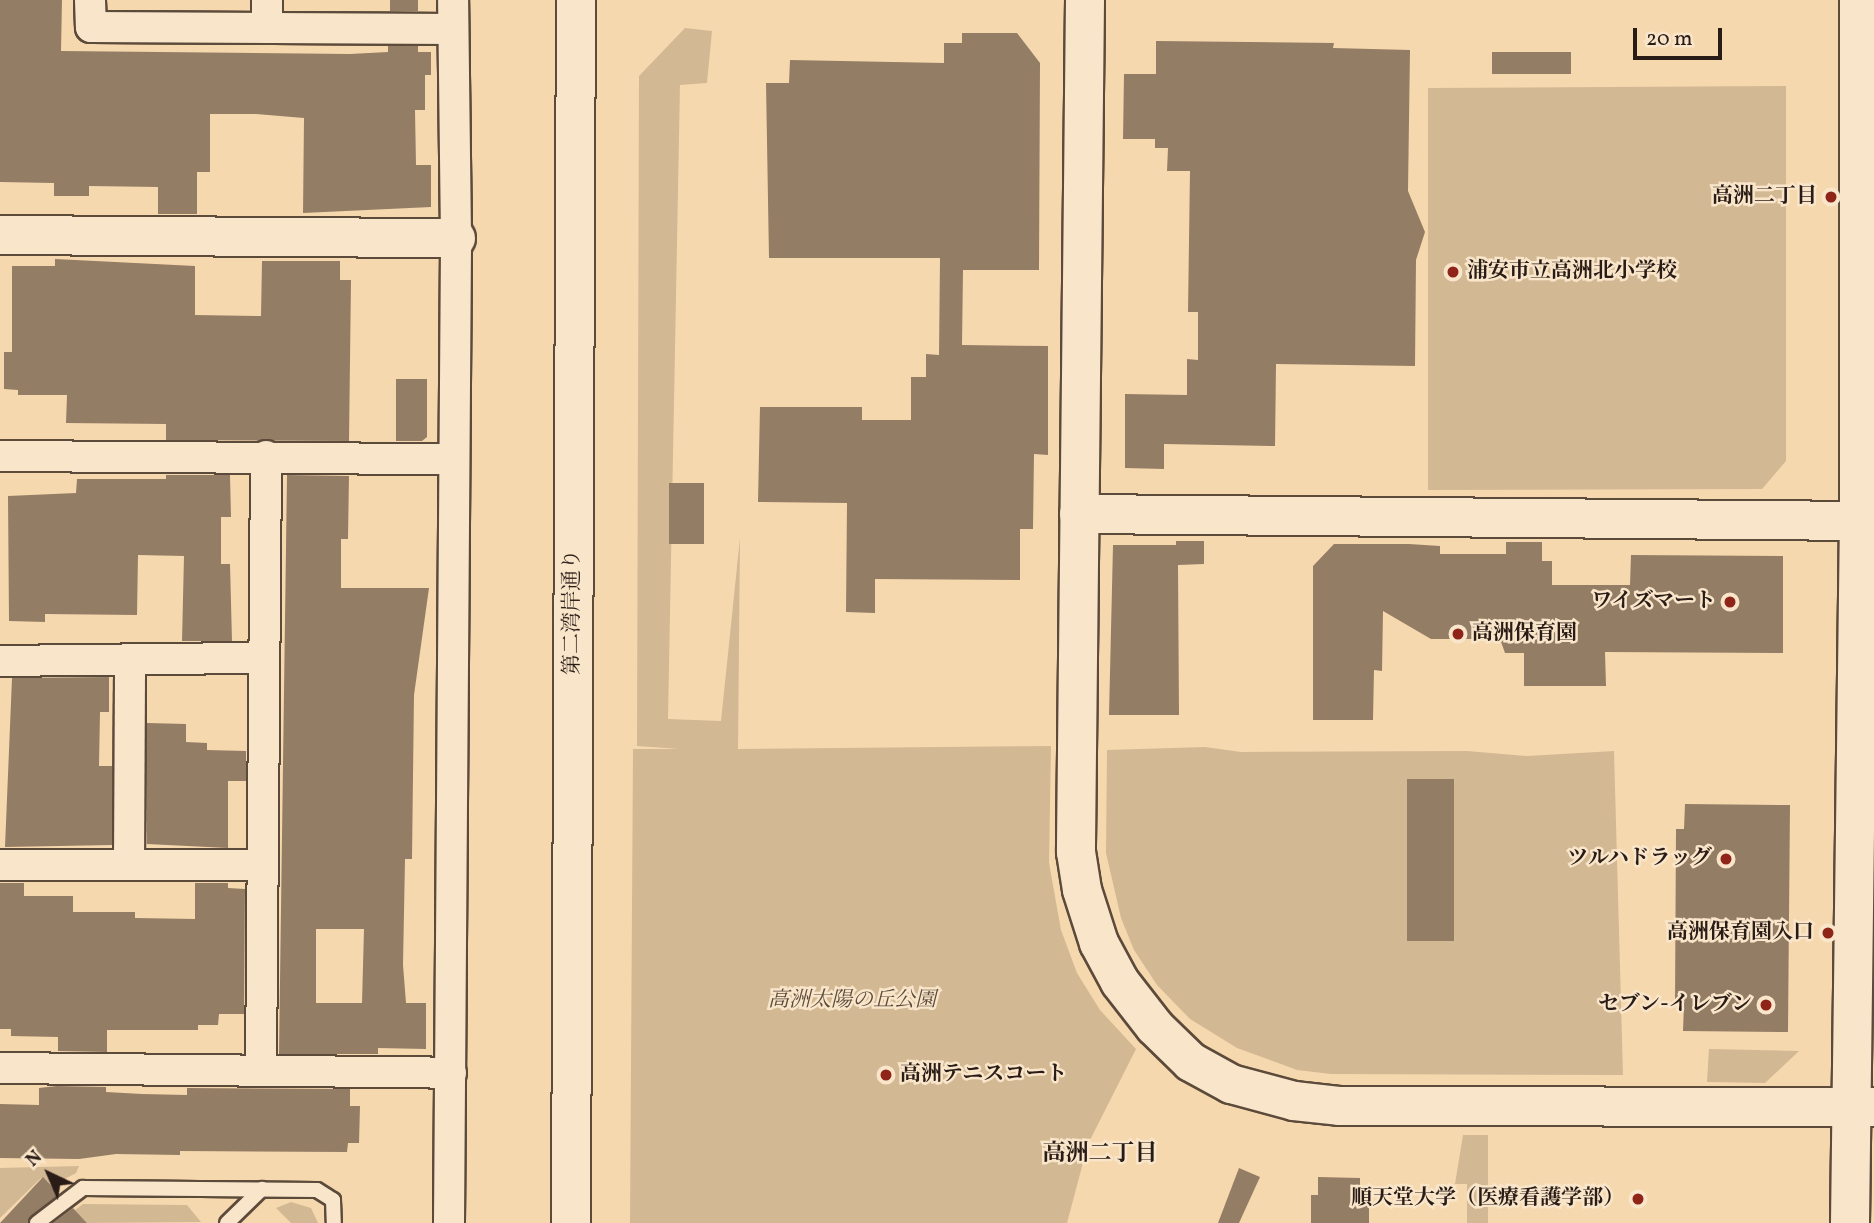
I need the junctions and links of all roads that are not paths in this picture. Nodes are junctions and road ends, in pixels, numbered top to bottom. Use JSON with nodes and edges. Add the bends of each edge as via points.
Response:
{"nodes":[{"id":1,"x":90,"y":0,"type":"edge"},
{"id":2,"x":576,"y":0,"type":"edge"},
{"id":3,"x":1085,"y":0,"type":"edge"},
{"id":4,"x":1859,"y":0,"type":"edge"},
{"id":5,"x":267,"y":14,"type":"edge"},
{"id":6,"x":453,"y":15,"type":"edge"},
{"id":7,"x":0,"y":235,"type":"edge"},
{"id":8,"x":456,"y":238,"type":"junction"},
{"id":9,"x":0,"y":456,"type":"edge"},
{"id":10,"x":265,"y":456,"type":"junction"},
{"id":11,"x":452,"y":459,"type":"junction"},
{"id":12,"x":1079,"y":514,"type":"junction"},
{"id":13,"x":1859,"y":521,"type":"junction"},
{"id":14,"x":264,"y":658,"type":"junction"},
{"id":15,"x":0,"y":660,"type":"edge"},
{"id":16,"x":130,"y":662,"type":"junction"},
{"id":17,"x":0,"y":865,"type":"edge"},
{"id":18,"x":129,"y":865,"type":"junction"},
{"id":19,"x":262,"y":865,"type":"junction"},
{"id":20,"x":0,"y":1068,"type":"edge"},
{"id":21,"x":261,"y":1070,"type":"junction"},
{"id":22,"x":451,"y":1073,"type":"junction"},
{"id":23,"x":1862,"y":1107,"type":"edge"},
{"id":24,"x":262,"y":1189,"type":"junction"},
{"id":25,"x":37,"y":1223,"type":"edge"},
{"id":26,"x":227,"y":1223,"type":"edge"},
{"id":27,"x":334,"y":1223,"type":"edge"},
{"id":28,"x":449,"y":1223,"type":"edge"},
{"id":29,"x":571,"y":1223,"type":"edge"},
{"id":30,"x":1850,"y":1223,"type":"edge"}],
"edges":[{"from":1,"to":5,"type":"street","via":[[90,27]]},
{"from":2,"to":29,"type":"street","name":"第二湾岸通り"},
{"from":3,"to":12,"type":"street"},
{"from":4,"to":13,"type":"street"},
{"from":5,"to":6,"type":"street"},
{"from":6,"to":8,"type":"street"},
{"from":7,"to":8,"type":"street"},
{"from":8,"to":11,"type":"street"},
{"from":9,"to":10,"type":"street"},
{"from":10,"to":11,"type":"street"},
{"from":10,"to":14,"type":"street"},
{"from":11,"to":22,"type":"street"},
{"from":12,"to":13,"type":"street"},
{"from":12,"to":23,"type":"street","via":[[1076,852],[1082,890],[1099,943],[1120,982],[1155,1027],[1191,1062],[1231,1084],[1294,1101],[1339,1106]]},
{"from":13,"to":23,"type":"street"},
{"from":14,"to":16,"type":"street"},
{"from":14,"to":19,"type":"street"},
{"from":15,"to":16,"type":"street"},
{"from":16,"to":18,"type":"street"},
{"from":17,"to":18,"type":"street"},
{"from":18,"to":19,"type":"street"},
{"from":19,"to":21,"type":"street"},
{"from":20,"to":21,"type":"street"},
{"from":21,"to":22,"type":"street"},
{"from":22,"to":28,"type":"street"},
{"from":23,"to":30,"type":"street"},
{"from":24,"to":25,"type":"lane","via":[[83,1188]]},
{"from":24,"to":26,"type":"lane"},
{"from":24,"to":27,"type":"lane","via":[[317,1190],[333,1200]]}]}
